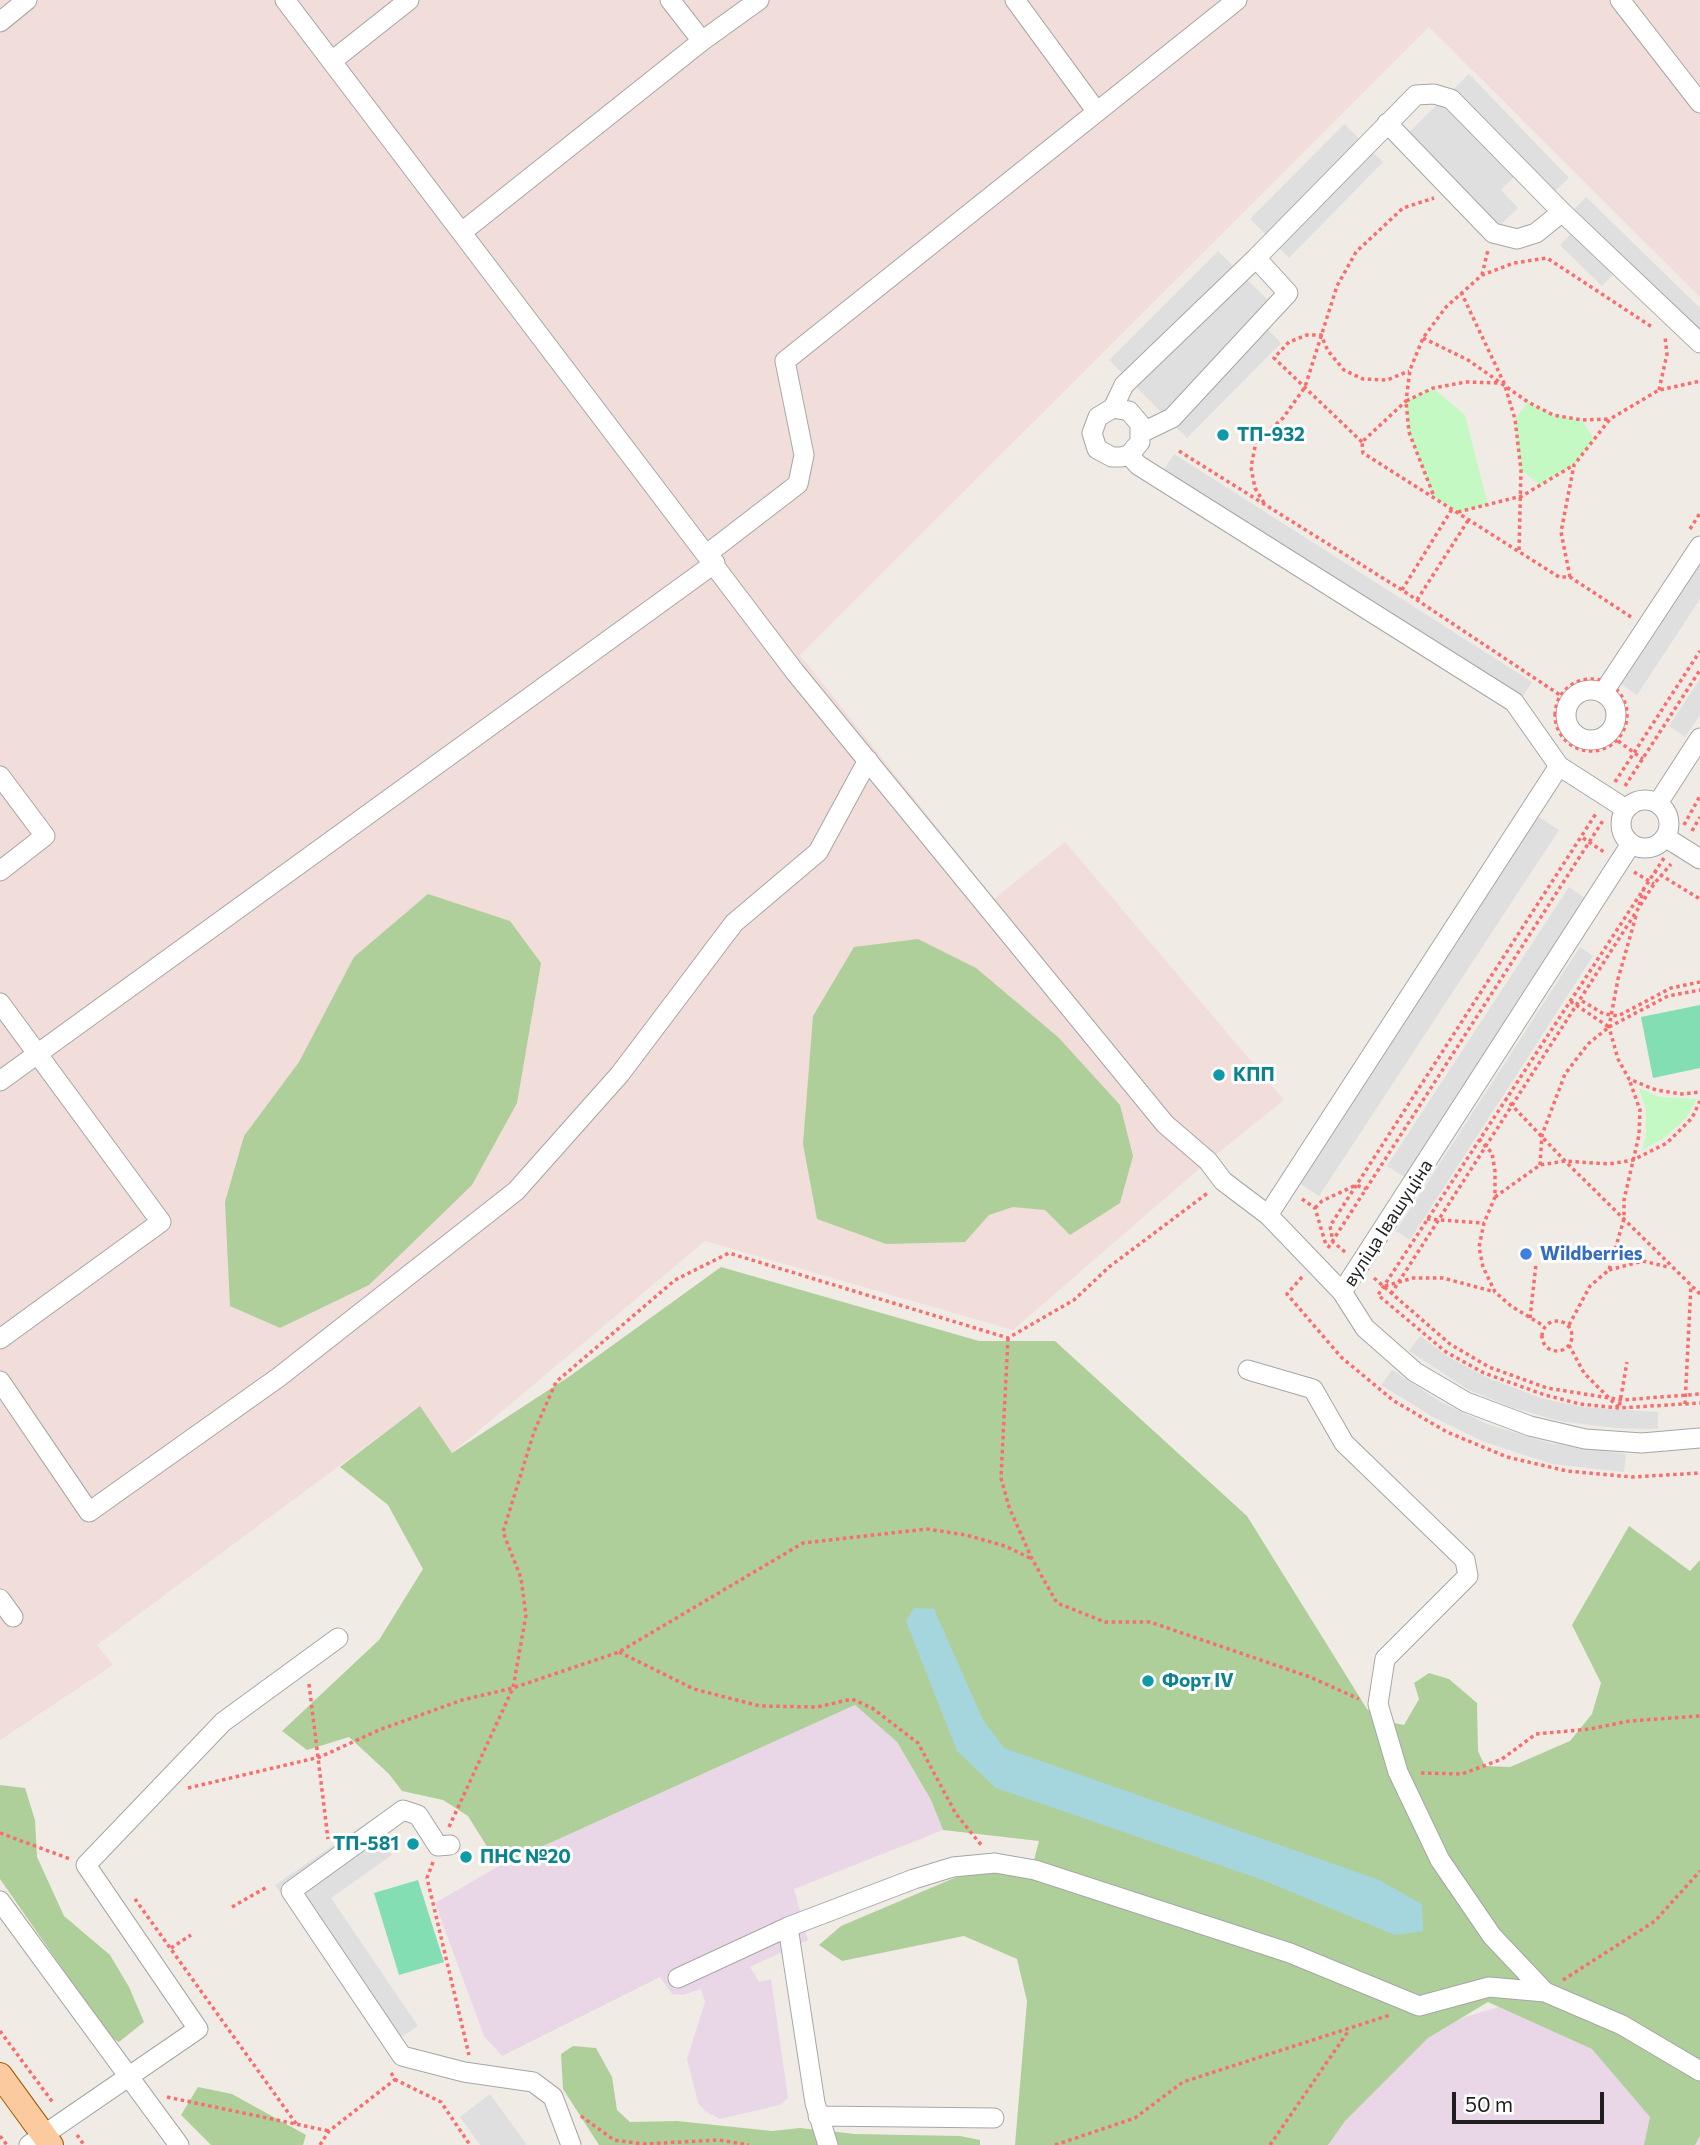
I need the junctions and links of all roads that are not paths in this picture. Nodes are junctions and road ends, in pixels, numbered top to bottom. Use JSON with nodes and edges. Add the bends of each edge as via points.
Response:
{"nodes":[{"id":1,"x":27,"y":0,"type":"edge"},
{"id":2,"x":285,"y":0,"type":"edge"},
{"id":3,"x":409,"y":0,"type":"edge"},
{"id":4,"x":670,"y":0,"type":"edge"},
{"id":5,"x":759,"y":0,"type":"edge"},
{"id":6,"x":1015,"y":0,"type":"edge"},
{"id":7,"x":1237,"y":0,"type":"edge"},
{"id":8,"x":1620,"y":0,"type":"edge"},
{"id":9,"x":0,"y":22,"type":"edge"},
{"id":10,"x":702,"y":41,"type":"junction"},
{"id":11,"x":332,"y":61,"type":"junction"},
{"id":12,"x":1700,"y":103,"type":"edge"},
{"id":13,"x":1097,"y":112,"type":"junction"},
{"id":14,"x":1387,"y":123,"type":"junction"},
{"id":15,"x":1562,"y":212,"type":"junction"},
{"id":16,"x":462,"y":232,"type":"junction"},
{"id":17,"x":1256,"y":258,"type":"junction"},
{"id":18,"x":1700,"y":343,"type":"edge"},
{"id":19,"x":1113,"y":408,"type":"junction"},
{"id":20,"x":1141,"y":433,"type":"junction"},
{"id":21,"x":1129,"y":454,"type":"junction"},
{"id":22,"x":1700,"y":545,"type":"edge"},
{"id":23,"x":711,"y":559,"type":"junction"},
{"id":24,"x":1606,"y":688,"type":"road end"},
{"id":25,"x":1700,"y":738,"type":"edge"},
{"id":26,"x":868,"y":760,"type":"junction"},
{"id":27,"x":1559,"y":766,"type":"junction"},
{"id":28,"x":0,"y":776,"type":"edge"},
{"id":29,"x":1616,"y":802,"type":"junction"},
{"id":30,"x":1658,"y":803,"type":"junction"},
{"id":31,"x":1674,"y":843,"type":"junction"},
{"id":32,"x":1631,"y":844,"type":"junction"},
{"id":33,"x":1700,"y":859,"type":"edge"},
{"id":34,"x":0,"y":871,"type":"edge"},
{"id":35,"x":0,"y":1003,"type":"edge"},
{"id":36,"x":37,"y":1054,"type":"junction"},
{"id":37,"x":0,"y":1081,"type":"edge"},
{"id":38,"x":1268,"y":1215,"type":"junction"},
{"id":39,"x":1342,"y":1292,"type":"junction"},
{"id":40,"x":0,"y":1339,"type":"edge"},
{"id":41,"x":1248,"y":1370,"type":"dead end"},
{"id":42,"x":0,"y":1381,"type":"edge"},
{"id":43,"x":1700,"y":1438,"type":"edge"},
{"id":44,"x":0,"y":1600,"type":"edge"},
{"id":45,"x":13,"y":1617,"type":"dead end"},
{"id":46,"x":338,"y":1638,"type":"dead end"},
{"id":47,"x":444,"y":1845,"type":"road end"},
{"id":48,"x":0,"y":1901,"type":"edge"},
{"id":49,"x":788,"y":1927,"type":"junction"},
{"id":50,"x":678,"y":1978,"type":"dead end"},
{"id":51,"x":1545,"y":1992,"type":"junction"},
{"id":52,"x":1700,"y":2071,"type":"edge"},
{"id":53,"x":0,"y":2075,"type":"edge"},
{"id":54,"x":135,"y":2084,"type":"junction"},
{"id":55,"x":818,"y":2116,"type":"junction"},
{"id":56,"x":994,"y":2118,"type":"dead end"},
{"id":57,"x":41,"y":2142,"type":"edge"},
{"id":58,"x":178,"y":2145,"type":"edge"},
{"id":59,"x":571,"y":2145,"type":"edge"},
{"id":60,"x":828,"y":2145,"type":"edge"}],
"edges":[{"from":1,"to":9,"type":"street"},
{"from":2,"to":11,"type":"street"},
{"from":3,"to":11,"type":"street"},
{"from":4,"to":10,"type":"street"},
{"from":5,"to":10,"type":"street"},
{"from":6,"to":13,"type":"street"},
{"from":7,"to":13,"type":"street"},
{"from":8,"to":12,"type":"street"},
{"from":10,"to":16,"type":"street"},
{"from":11,"to":16,"type":"street"},
{"from":13,"to":23,"type":"street","via":[[785,362],[804,456],[798,484]]},
{"from":14,"to":15,"type":"street","via":[[1493,233],[1517,239],[1536,233]]},
{"from":14,"to":15,"type":"street","via":[[1416,95],[1451,99]]},
{"from":14,"to":17,"type":"street"},
{"from":15,"to":18,"type":"street"},
{"from":16,"to":23,"type":"street"},
{"from":17,"to":19,"type":"street","via":[[1124,385]]},
{"from":17,"to":20,"type":"street","via":[[1288,293],[1172,418]]},
{"from":19,"to":20,"type":"street","via":[[1136,417]]},
{"from":19,"to":21,"type":"street","via":[[1098,417],[1093,441],[1104,454]]},
{"from":20,"to":21,"type":"street","via":[[1140,442]]},
{"from":21,"to":27,"type":"street","via":[[1138,465],[1514,702]]},
{"from":22,"to":24,"type":"street"},
{"from":23,"to":26,"type":"street"},
{"from":23,"to":36,"type":"street"},
{"from":25,"to":30,"type":"street"},
{"from":26,"to":38,"type":"street","via":[[1165,1124],[1208,1161],[1223,1181]]},
{"from":26,"to":42,"type":"street","via":[[818,852],[734,923],[620,1074],[516,1191],[268,1385],[89,1512]]},
{"from":27,"to":29,"type":"street"},
{"from":27,"to":38,"type":"street"},
{"from":28,"to":34,"type":"street","via":[[45,836]]},
{"from":29,"to":30,"type":"street"},
{"from":29,"to":32,"type":"street","via":[[1621,829]]},
{"from":30,"to":31,"type":"street","via":[[1669,819]]},
{"from":31,"to":32,"type":"street","via":[[1650,848]]},
{"from":31,"to":33,"type":"street"},
{"from":32,"to":39,"type":"street","name":"вуліца Івашуціна"},
{"from":35,"to":36,"type":"street"},
{"from":36,"to":37,"type":"street"},
{"from":36,"to":40,"type":"street","via":[[161,1222]]},
{"from":38,"to":39,"type":"street"},
{"from":39,"to":43,"type":"street","name":"вуліца Івашуціна","via":[[1365,1328],[1415,1372],[1466,1402],[1531,1426],[1585,1438],[1642,1443]]},
{"from":41,"to":51,"type":"street","via":[[1313,1389],[1344,1443],[1465,1560],[1468,1576],[1385,1659],[1378,1704],[1398,1772],[1440,1860],[1492,1936]]},
{"from":44,"to":45,"type":"street"},
{"from":46,"to":54,"type":"street","via":[[223,1722],[86,1865],[198,2029]]},
{"from":47,"to":59,"type":"street","via":[[418,1815],[403,1810],[291,1891],[402,2056],[533,2082],[553,2097]]},
{"from":48,"to":54,"type":"street"},
{"from":49,"to":50,"type":"street"},
{"from":49,"to":51,"type":"street","via":[[914,1879],[953,1867],[995,1863],[1035,1870],[1290,1953],[1419,2006],[1489,1987]]},
{"from":49,"to":55,"type":"street"},
{"from":51,"to":52,"type":"street","via":[[1622,2025]]},
{"from":53,"to":57,"type":"main road"},
{"from":54,"to":57,"type":"street","via":[[65,2119]]},
{"from":54,"to":58,"type":"street"},
{"from":55,"to":56,"type":"street"},
{"from":55,"to":60,"type":"street"}]}
